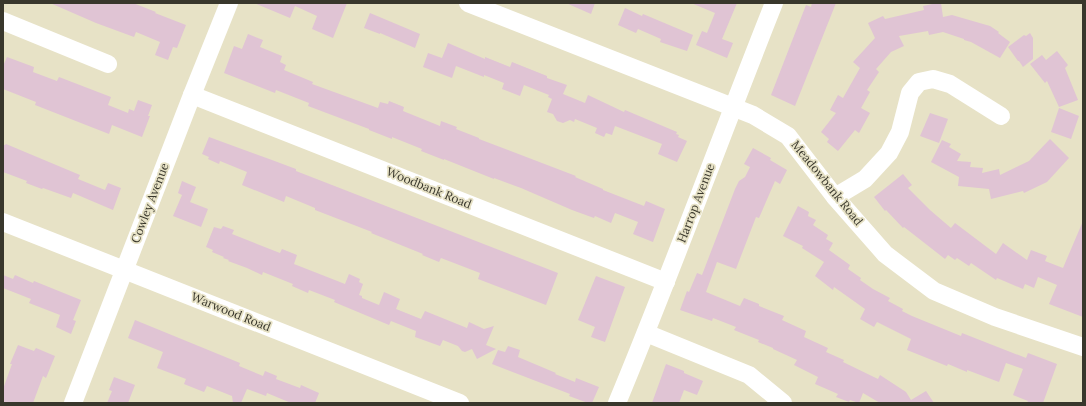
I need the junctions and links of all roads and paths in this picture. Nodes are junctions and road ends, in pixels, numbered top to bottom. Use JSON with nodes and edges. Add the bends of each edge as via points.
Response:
{"nodes":[{"id":1,"x":229,"y":3,"type":"edge"},
{"id":2,"x":468,"y":3,"type":"edge"},
{"id":3,"x":774,"y":3,"type":"edge"},
{"id":4,"x":3,"y":21,"type":"edge"},
{"id":5,"x":108,"y":64,"type":"dead end"},
{"id":6,"x":192,"y":95,"type":"junction"},
{"id":7,"x":732,"y":108,"type":"junction"},
{"id":8,"x":1001,"y":116,"type":"dead end"},
{"id":9,"x":834,"y":197,"type":"junction"},
{"id":10,"x":3,"y":222,"type":"edge"},
{"id":11,"x":124,"y":270,"type":"junction"},
{"id":12,"x":666,"y":282,"type":"junction"},
{"id":13,"x":646,"y":333,"type":"junction"},
{"id":14,"x":1083,"y":347,"type":"edge"},
{"id":15,"x":73,"y":403,"type":"edge"},
{"id":16,"x":460,"y":403,"type":"edge"},
{"id":17,"x":617,"y":403,"type":"edge"},
{"id":18,"x":783,"y":403,"type":"edge"}],
"edges":[{"from":1,"to":6,"type":"street","name":"Cowley Avenue"},
{"from":2,"to":7,"type":"street","name":"Meadowbank Road"},
{"from":3,"to":7,"type":"street","name":"Harrop Avenue"},
{"from":4,"to":5,"type":"street"},
{"from":6,"to":11,"type":"street","name":"Cowley Avenue"},
{"from":6,"to":12,"type":"street","name":"Woodbank Road"},
{"from":7,"to":9,"type":"street","name":"Meadowbank Road","via":[[753,115],[788,136]]},
{"from":7,"to":12,"type":"street","name":"Harrop Avenue"},
{"from":8,"to":9,"type":"street","via":[[950,84],[933,79],[919,82],[910,93],[900,132],[889,153],[865,179]]},
{"from":9,"to":14,"type":"street","name":"Meadowbank Road","via":[[885,254],[934,291],[995,317]]},
{"from":10,"to":11,"type":"street","name":"Warwood Road"},
{"from":11,"to":15,"type":"street","name":"Cowley Avenue"},
{"from":11,"to":16,"type":"street","name":"Warwood Road"},
{"from":12,"to":13,"type":"street","name":"Harrop Avenue"},
{"from":13,"to":17,"type":"street","name":"Harrop Avenue"},
{"from":13,"to":18,"type":"street","via":[[749,375]]}]}
